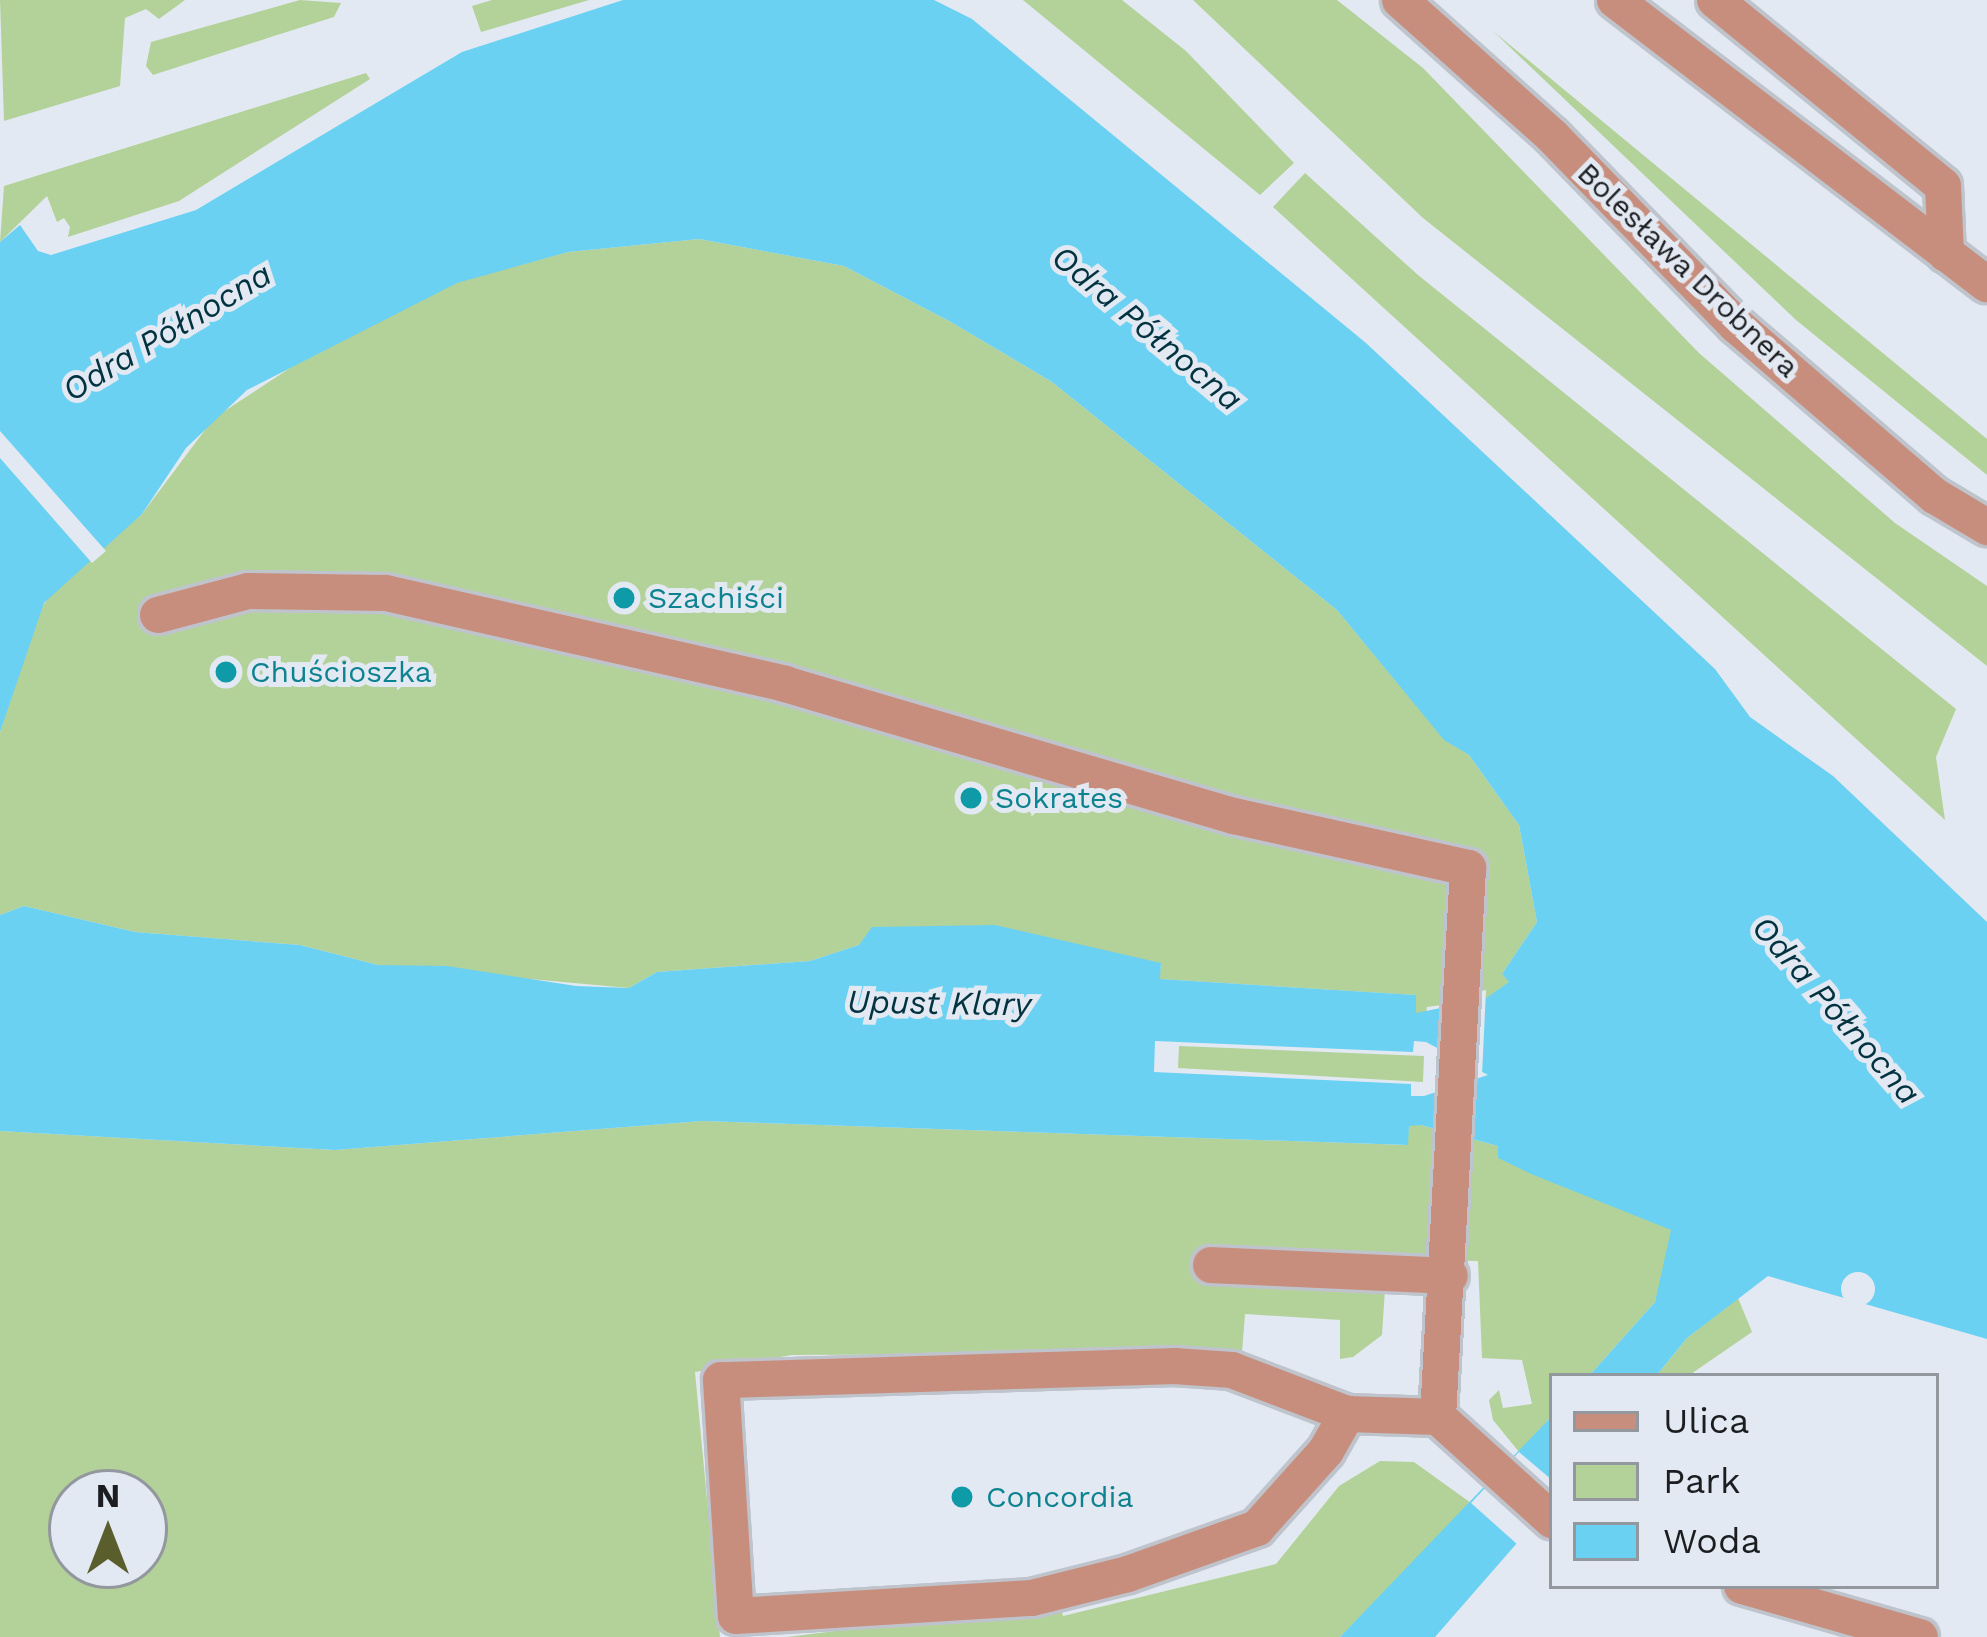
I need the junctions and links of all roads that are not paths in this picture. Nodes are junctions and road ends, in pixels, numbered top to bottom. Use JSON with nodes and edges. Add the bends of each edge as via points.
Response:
{"nodes":[{"id":1,"x":1400,"y":0,"type":"edge"},
{"id":2,"x":1615,"y":0,"type":"edge"},
{"id":3,"x":1715,"y":0,"type":"edge"},
{"id":4,"x":1946,"y":254,"type":"junction"},
{"id":5,"x":1987,"y":284,"type":"edge"},
{"id":6,"x":1987,"y":527,"type":"edge"},
{"id":7,"x":158,"y":615,"type":"dead end"},
{"id":8,"x":1211,"y":1265,"type":"dead end"},
{"id":9,"x":1450,"y":1276,"type":"junction"},
{"id":10,"x":1347,"y":1414,"type":"junction"},
{"id":11,"x":1438,"y":1417,"type":"junction"},
{"id":12,"x":1547,"y":1518,"type":"edge"},
{"id":13,"x":1752,"y":1589,"type":"edge"},
{"id":14,"x":1920,"y":1637,"type":"edge"}],
"edges":[{"from":1,"to":6,"type":"street","name":"Bolesława Drobnera","via":[[1553,137],[1736,325],[1935,496]]},
{"from":2,"to":4,"type":"street"},
{"from":3,"to":4,"type":"street","via":[[1943,187]]},
{"from":4,"to":5,"type":"street"},
{"from":7,"to":9,"type":"street","via":[[248,591],[386,593],[785,684],[1234,816],[1468,868]]},
{"from":8,"to":9,"type":"street"},
{"from":9,"to":11,"type":"street"},
{"from":10,"to":10,"type":"street","via":[[1232,1370],[1174,1366],[722,1380],[736,1616],[1032,1598],[1188,1555],[1257,1528],[1326,1451]]},
{"from":10,"to":11,"type":"street"},
{"from":11,"to":12,"type":"street"},
{"from":13,"to":14,"type":"street"}]}
